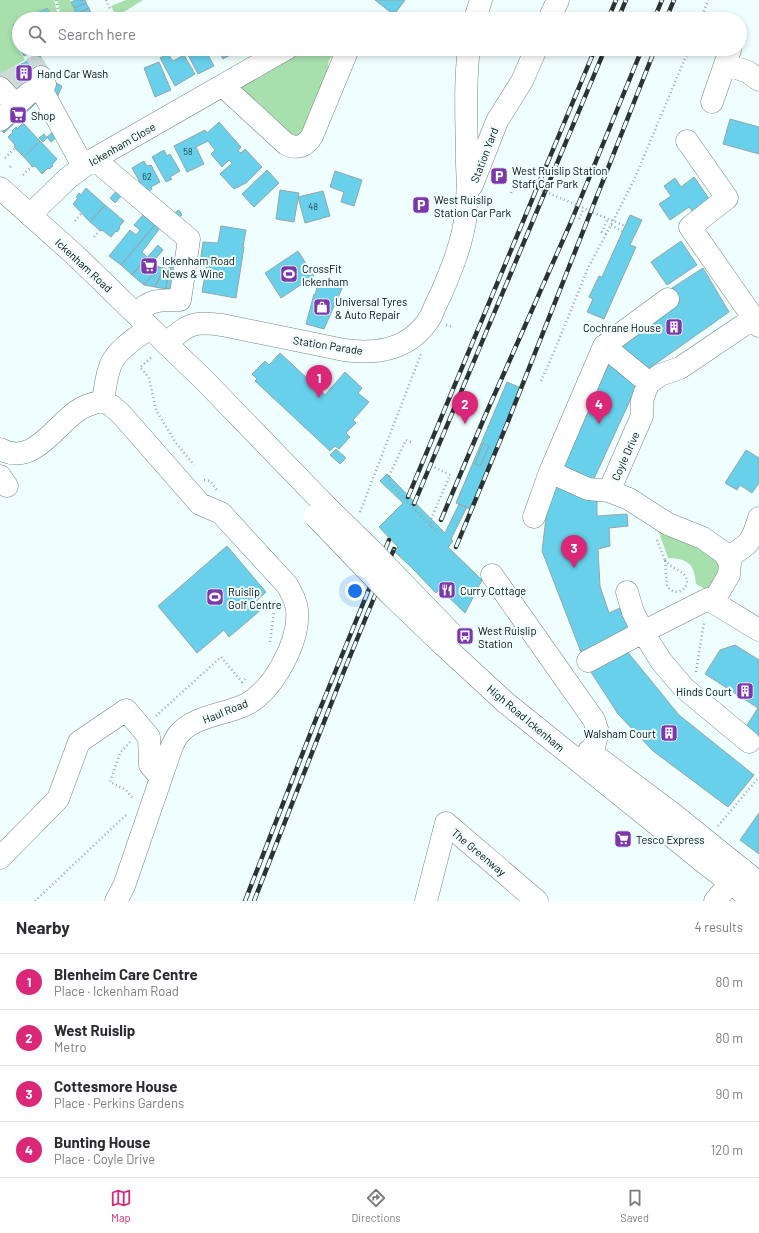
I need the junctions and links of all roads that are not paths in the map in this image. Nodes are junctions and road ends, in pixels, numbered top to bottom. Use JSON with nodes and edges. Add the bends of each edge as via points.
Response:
{"nodes":[{"id":1,"x":481,"y":0,"type":"edge"},
{"id":2,"x":558,"y":0,"type":"edge"},
{"id":3,"x":477,"y":12,"type":"edge"},
{"id":4,"x":552,"y":12,"type":"edge"},
{"id":5,"x":274,"y":56,"type":"edge"},
{"id":6,"x":345,"y":56,"type":"edge"},
{"id":7,"x":468,"y":56,"type":"edge"},
{"id":8,"x":533,"y":56,"type":"edge"},
{"id":9,"x":759,"y":80,"type":"edge"},
{"id":10,"x":223,"y":86,"type":"junction"},
{"id":11,"x":4,"y":102,"type":"edge"},
{"id":12,"x":712,"y":102,"type":"dead end"},
{"id":13,"x":687,"y":141,"type":"dead end"},
{"id":14,"x":88,"y":163,"type":"junction"},
{"id":15,"x":0,"y":188,"type":"edge"},
{"id":16,"x":468,"y":195,"type":"junction"},
{"id":17,"x":30,"y":215,"type":"junction"},
{"id":18,"x":668,"y":299,"type":"dead end"},
{"id":19,"x":142,"y":321,"type":"junction"},
{"id":20,"x":756,"y":322,"type":"edge"},
{"id":21,"x":604,"y":346,"type":"junction"},
{"id":22,"x":159,"y":351,"type":"junction"},
{"id":23,"x":650,"y":383,"type":"junction"},
{"id":24,"x":102,"y":401,"type":"junction"},
{"id":25,"x":0,"y":449,"type":"edge"},
{"id":26,"x":550,"y":472,"type":"junction"},
{"id":27,"x":609,"y":490,"type":"junction"},
{"id":28,"x":321,"y":511,"type":"joint"},
{"id":29,"x":534,"y":517,"type":"dead end"},
{"id":30,"x":759,"y":518,"type":"edge"},
{"id":31,"x":728,"y":558,"type":"junction"},
{"id":32,"x":492,"y":575,"type":"dead end"},
{"id":33,"x":627,"y":592,"type":"dead end"},
{"id":34,"x":711,"y":601,"type":"junction"},
{"id":35,"x":759,"y":630,"type":"edge"},
{"id":36,"x":643,"y":632,"type":"junction"},
{"id":37,"x":446,"y":638,"type":"junction"},
{"id":38,"x":588,"y":661,"type":"dead end"},
{"id":39,"x":749,"y":742,"type":"dead end"},
{"id":40,"x":592,"y":754,"type":"junction"},
{"id":41,"x":161,"y":778,"type":"junction"},
{"id":42,"x":0,"y":858,"type":"edge"},
{"id":43,"x":736,"y":876,"type":"junction"},
{"id":44,"x":759,"y":883,"type":"edge"},
{"id":45,"x":116,"y":901,"type":"edge"},
{"id":46,"x":426,"y":901,"type":"edge"},
{"id":47,"x":537,"y":901,"type":"edge"},
{"id":48,"x":715,"y":901,"type":"edge"},
{"id":49,"x":754,"y":901,"type":"edge"}],
"edges":[{"from":1,"to":3,"type":"street"},
{"from":2,"to":4,"type":"street"},
{"from":5,"to":10,"type":"street","name":"Ickenham Close"},
{"from":6,"to":10,"type":"street","via":[[312,136],[300,147],[286,144]]},
{"from":7,"to":16,"type":"street","name":"Station Yard","via":[[466,90]]},
{"from":8,"to":16,"type":"street","name":"Station Yard","via":[[522,81],[497,121]]},
{"from":9,"to":12,"type":"street","via":[[728,57]]},
{"from":10,"to":14,"type":"street","name":"Ickenham Close"},
{"from":11,"to":14,"type":"street","via":[[41,81]]},
{"from":13,"to":20,"type":"street","via":[[727,198],[690,227]]},
{"from":14,"to":17,"type":"street","name":"Ickenham Close","via":[[58,187]]},
{"from":14,"to":19,"type":"street","via":[[189,239],[180,300],[153,301],[142,307]]},
{"from":15,"to":17,"type":"street","name":"Ickenham Road"},
{"from":16,"to":22,"type":"street","name":"Station Parade","via":[[458,250],[430,316],[417,334],[398,345],[380,351],[353,351],[222,325],[196,323],[186,327]]},
{"from":17,"to":19,"type":"street","name":"Ickenham Road"},
{"from":18,"to":21,"type":"street"},
{"from":19,"to":22,"type":"street","name":"Ickenham Road"},
{"from":19,"to":24,"type":"street","via":[[112,363]]},
{"from":20,"to":23,"type":"street"},
{"from":21,"to":23,"type":"street"},
{"from":21,"to":26,"type":"street"},
{"from":22,"to":28,"type":"street","name":"Ickenham Road","via":[[180,362],[205,401]]},
{"from":23,"to":27,"type":"street","name":"Coyle Drive","via":[[642,401],[642,416]]},
{"from":24,"to":25,"type":"street","via":[[89,403],[77,410],[35,448],[27,452],[16,454]]},
{"from":24,"to":41,"type":"street","name":"Haul Road","via":[[121,414],[200,504],[222,513],[287,585],[297,611],[292,643],[276,676],[249,702],[202,720],[184,730],[172,746]]},
{"from":26,"to":27,"type":"street","via":[[588,489]]},
{"from":26,"to":29,"type":"street"},
{"from":27,"to":31,"type":"street","name":"Coyle Drive","via":[[629,499],[668,524],[703,538]]},
{"from":28,"to":37,"type":"street","name":"High Road Ickenham","bridge":true,"via":[[390,594]]},
{"from":30,"to":31,"type":"street","via":[[750,542]]},
{"from":31,"to":34,"type":"street","via":[[729,575]]},
{"from":32,"to":40,"type":"street","via":[[594,720],[598,732]]},
{"from":33,"to":36,"type":"street"},
{"from":34,"to":35,"type":"street"},
{"from":34,"to":36,"type":"street"},
{"from":36,"to":38,"type":"street"},
{"from":36,"to":39,"type":"street","via":[[671,675]]},
{"from":37,"to":40,"type":"street","name":"High Road Ickenham"},
{"from":37,"to":43,"type":"street","name":"High Road Ickenham","via":[[505,702],[706,864]]},
{"from":40,"to":43,"type":"street","name":"High Road Ickenham","via":[[672,813]]},
{"from":41,"to":42,"type":"street","via":[[150,765],[150,737],[126,710],[79,742],[58,799]]},
{"from":41,"to":45,"type":"street","name":"Haul Road","via":[[124,886]]},
{"from":43,"to":44,"type":"street","name":"High Road Ickenham"},
{"from":43,"to":48,"type":"street"},
{"from":43,"to":49,"type":"street","name":"High Road Ickenham"},
{"from":46,"to":47,"type":"street","name":"The Greenway","via":[[446,823]]}]}
